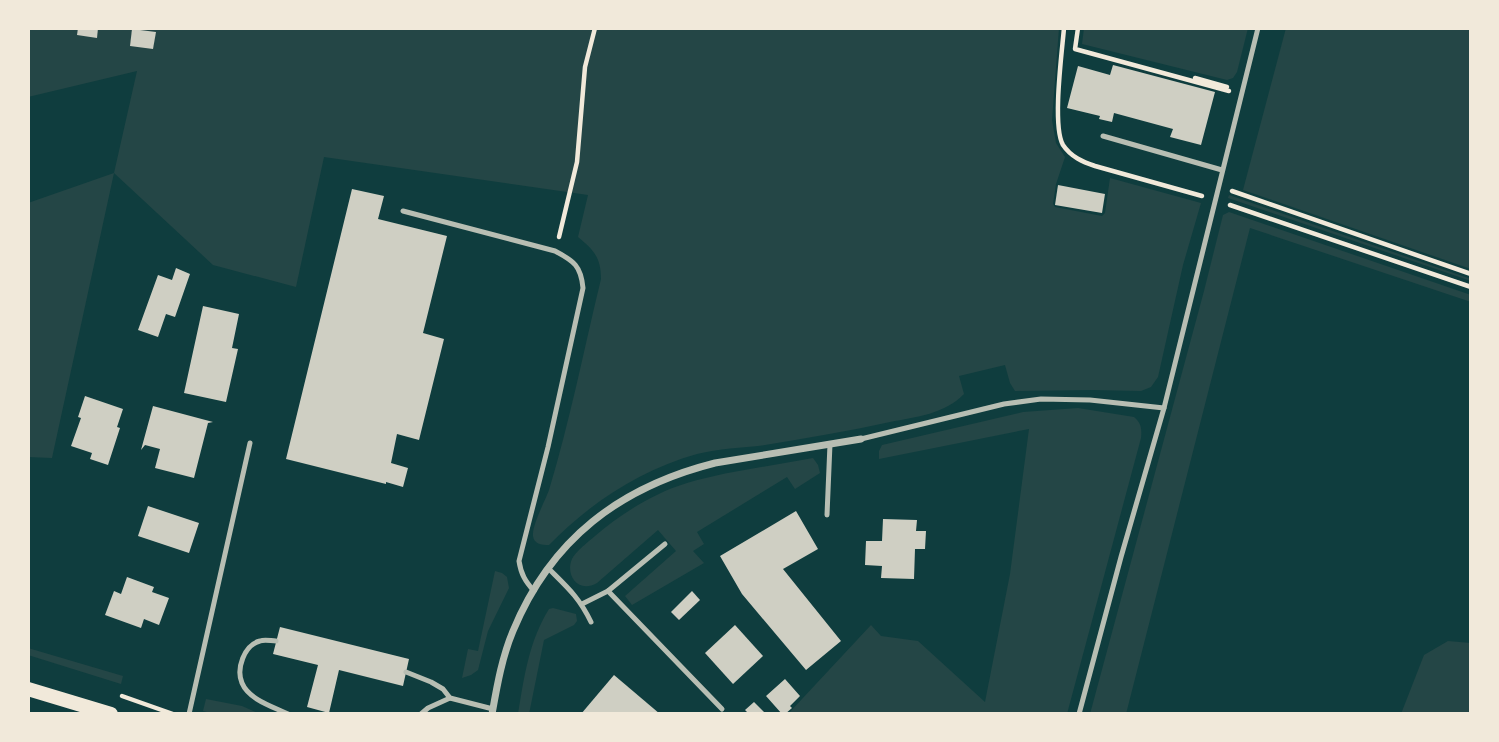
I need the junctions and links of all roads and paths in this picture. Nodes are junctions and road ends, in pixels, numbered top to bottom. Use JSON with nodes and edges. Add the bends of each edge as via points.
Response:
{"nodes":[{"id":1,"x":595,"y":28,"type":"edge"},
{"id":2,"x":1078,"y":28,"type":"edge"},
{"id":3,"x":1258,"y":28,"type":"edge"},
{"id":4,"x":1191,"y":79,"type":"junction"},
{"id":5,"x":1103,"y":136,"type":"dead end"},
{"id":6,"x":1222,"y":170,"type":"junction"},
{"id":7,"x":1217,"y":187,"type":"junction"},
{"id":8,"x":403,"y":211,"type":"dead end"},
{"id":9,"x":555,"y":251,"type":"junction"},
{"id":10,"x":1471,"y":274,"type":"edge"},
{"id":11,"x":1164,"y":408,"type":"junction"},
{"id":12,"x":861,"y":439,"type":"joint"},
{"id":13,"x":250,"y":443,"type":"dead end"},
{"id":14,"x":830,"y":444,"type":"junction"},
{"id":15,"x":827,"y":515,"type":"dead end"},
{"id":16,"x":665,"y":544,"type":"dead end"},
{"id":17,"x":548,"y":568,"type":"junction"},
{"id":18,"x":534,"y":591,"type":"junction"},
{"id":19,"x":607,"y":591,"type":"junction"},
{"id":20,"x":582,"y":604,"type":"junction"},
{"id":21,"x":591,"y":622,"type":"dead end"},
{"id":22,"x":276,"y":641,"type":"dead end"},
{"id":23,"x":406,"y":672,"type":"dead end"},
{"id":24,"x":28,"y":689,"type":"edge"},
{"id":25,"x":450,"y":698,"type":"junction"},
{"id":26,"x":722,"y":709,"type":"dead end"},
{"id":27,"x":493,"y":711,"type":"edge"},
{"id":28,"x":111,"y":714,"type":"edge"},
{"id":29,"x":189,"y":714,"type":"edge"},
{"id":30,"x":288,"y":714,"type":"edge"},
{"id":31,"x":421,"y":714,"type":"edge"},
{"id":32,"x":1079,"y":714,"type":"edge"}],
"edges":[{"from":1,"to":9,"type":"path","via":[[585,66],[577,162]]},
{"from":2,"to":4,"type":"path","via":[[1075,49]]},
{"from":3,"to":6,"type":"lane"},
{"from":4,"to":4,"type":"path","via":[[1205,85],[1230,91],[1227,86]]},
{"from":5,"to":6,"type":"lane"},
{"from":6,"to":7,"type":"lane"},
{"from":7,"to":10,"type":"path"},
{"from":7,"to":11,"type":"lane"},
{"from":8,"to":9,"type":"lane"},
{"from":9,"to":18,"type":"lane","via":[[582,273],[583,288],[519,561]]},
{"from":11,"to":12,"type":"lane","via":[[1041,399]]},
{"from":11,"to":32,"type":"lane"},
{"from":12,"to":14,"type":"street"},
{"from":13,"to":29,"type":"lane"},
{"from":14,"to":15,"type":"lane"},
{"from":14,"to":17,"type":"street","via":[[671,475],[592,522]]},
{"from":16,"to":19,"type":"lane"},
{"from":17,"to":18,"type":"street"},
{"from":17,"to":20,"type":"lane"},
{"from":18,"to":27,"type":"street","via":[[507,648]]},
{"from":19,"to":20,"type":"lane"},
{"from":19,"to":26,"type":"lane"},
{"from":20,"to":21,"type":"lane"},
{"from":22,"to":30,"type":"lane","via":[[251,645],[240,669],[242,684],[262,702]]},
{"from":23,"to":25,"type":"lane","via":[[443,689]]},
{"from":24,"to":28,"type":"main road"},
{"from":25,"to":27,"type":"lane"},
{"from":25,"to":31,"type":"lane"}]}
